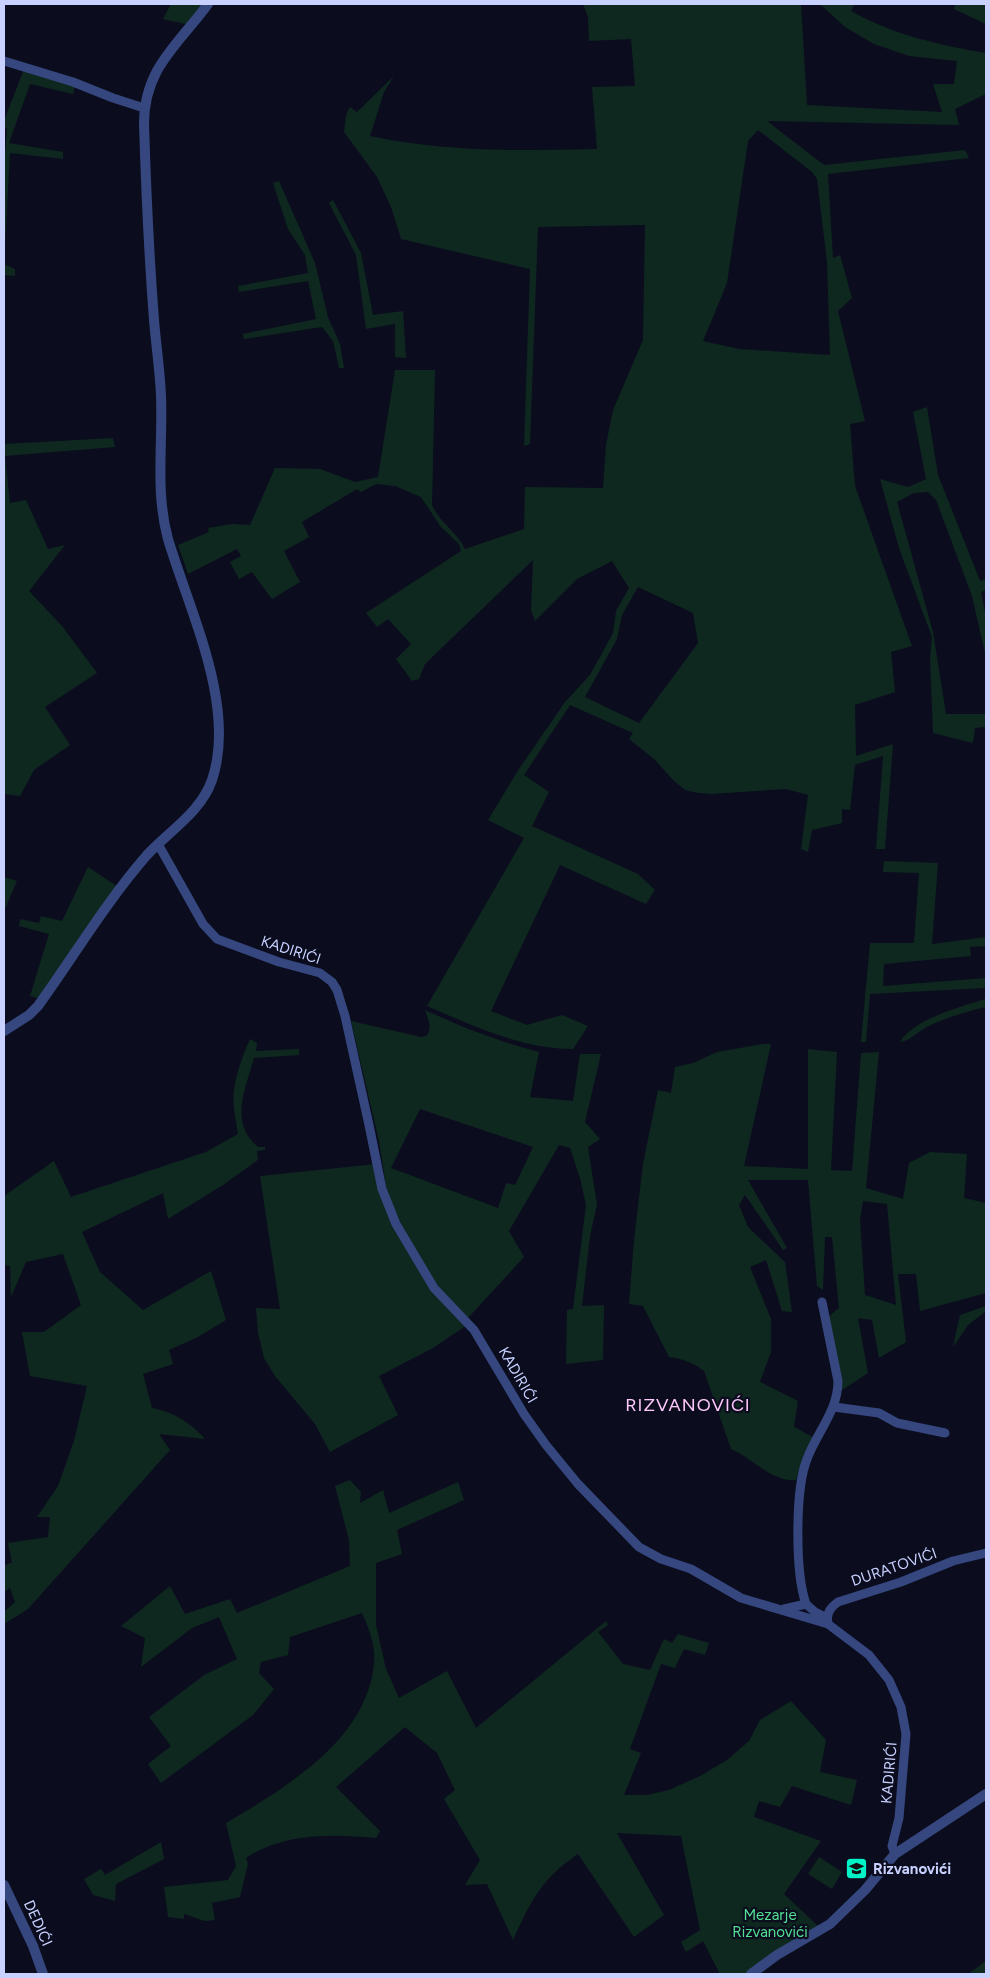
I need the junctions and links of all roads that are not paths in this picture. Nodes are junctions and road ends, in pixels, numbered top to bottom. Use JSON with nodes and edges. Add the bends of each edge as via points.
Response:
{"nodes":[{"id":1,"x":208,"y":4,"type":"edge"},
{"id":2,"x":4,"y":61,"type":"edge"},
{"id":3,"x":144,"y":108,"type":"junction"},
{"id":4,"x":158,"y":844,"type":"junction"},
{"id":5,"x":4,"y":1031,"type":"edge"},
{"id":6,"x":822,"y":1302,"type":"dead end"},
{"id":7,"x":834,"y":1407,"type":"junction"},
{"id":8,"x":945,"y":1433,"type":"dead end"},
{"id":9,"x":986,"y":1553,"type":"edge"},
{"id":10,"x":806,"y":1604,"type":"junction"},
{"id":11,"x":779,"y":1610,"type":"junction"},
{"id":12,"x":828,"y":1621,"type":"junction"},
{"id":13,"x":986,"y":1794,"type":"edge"},
{"id":14,"x":895,"y":1854,"type":"junction"},
{"id":15,"x":4,"y":1885,"type":"edge"},
{"id":16,"x":43,"y":1974,"type":"edge"},
{"id":17,"x":751,"y":1974,"type":"edge"}],
"edges":[{"from":1,"to":3,"type":"street","via":[[159,65]]},
{"from":2,"to":3,"type":"street"},
{"from":3,"to":4,"type":"street","via":[[161,396],[161,500],[169,541],[209,668],[218,726],[215,770],[206,793]]},
{"from":4,"to":5,"type":"street","via":[[123,885],[38,1006]]},
{"from":4,"to":11,"type":"street","name":"KADIRIĆI","via":[[203,924],[217,939],[320,973],[332,982],[345,1016],[382,1189],[396,1224],[434,1288],[474,1330],[546,1445],[639,1548],[691,1569],[741,1598]]},
{"from":6,"to":7,"type":"street","via":[[838,1381]]},
{"from":7,"to":8,"type":"street","via":[[879,1413],[897,1423]]},
{"from":7,"to":10,"type":"street","via":[[807,1457],[802,1476],[798,1552]]},
{"from":9,"to":12,"type":"street","name":"DURATOVIĆI","via":[[846,1598],[832,1606]]},
{"from":10,"to":11,"type":"street"},
{"from":10,"to":12,"type":"street"},
{"from":11,"to":12,"type":"street","name":"KADIRIĆI"},
{"from":12,"to":14,"type":"street","name":"KADIRIĆI","via":[[879,1666],[901,1707],[907,1746],[899,1818],[892,1846]]},
{"from":13,"to":14,"type":"street"},
{"from":14,"to":17,"type":"street","via":[[865,1890],[830,1924]]},
{"from":15,"to":16,"type":"street","name":"DEDIĆI"}]}
